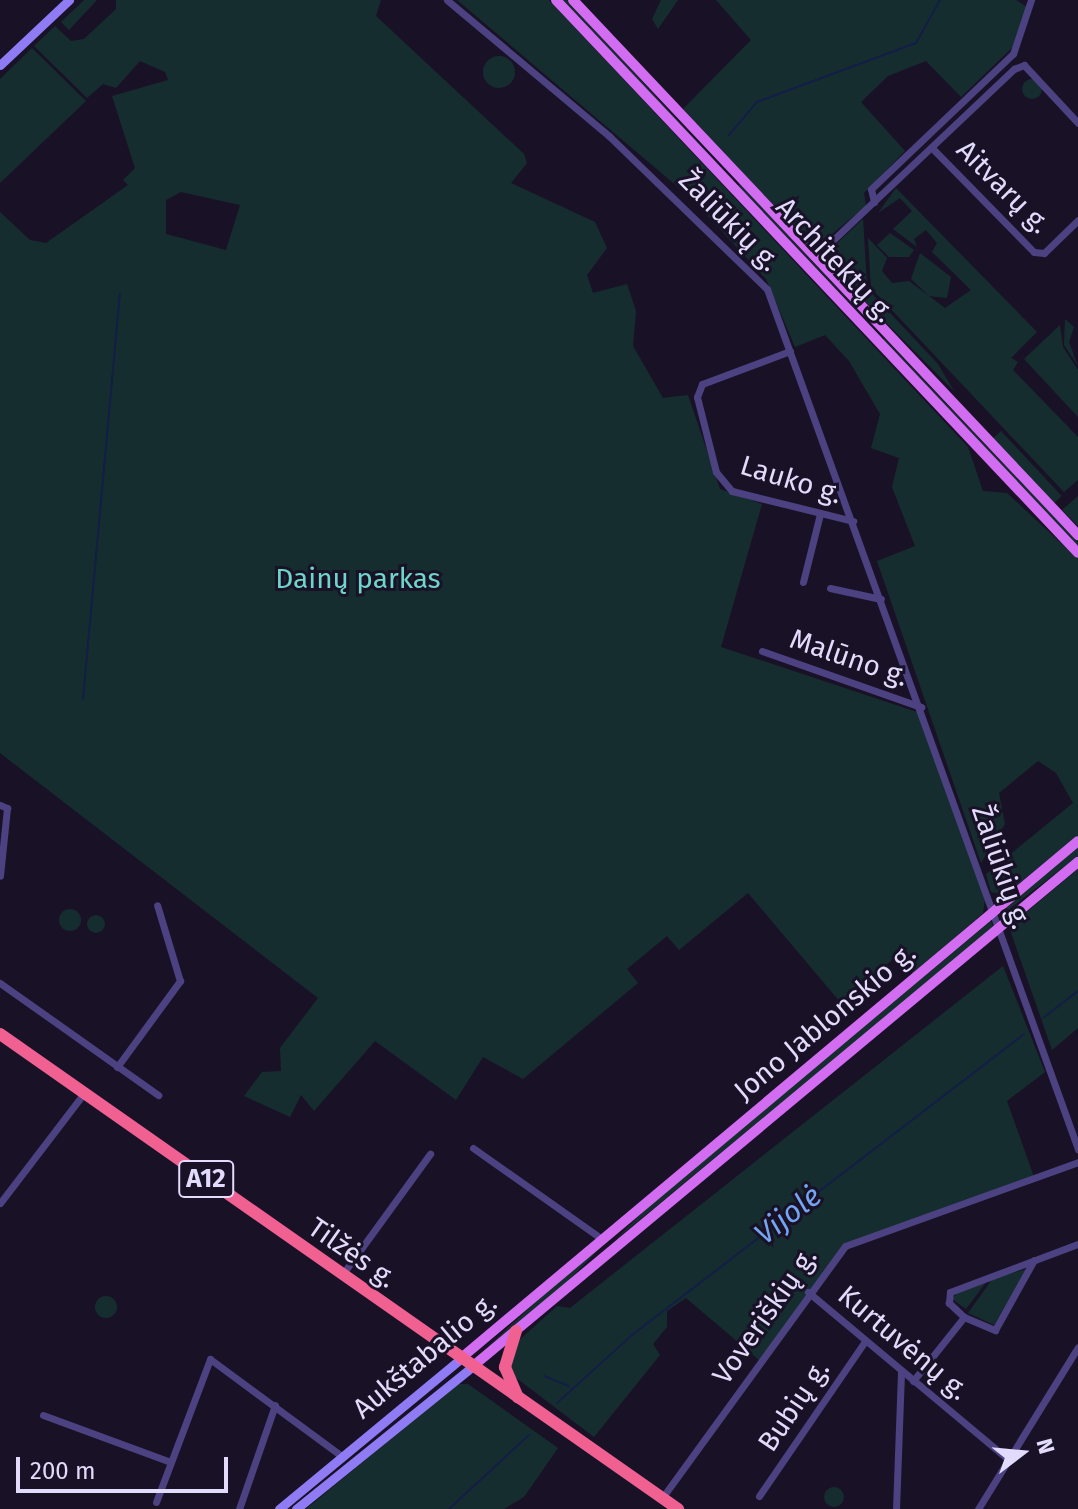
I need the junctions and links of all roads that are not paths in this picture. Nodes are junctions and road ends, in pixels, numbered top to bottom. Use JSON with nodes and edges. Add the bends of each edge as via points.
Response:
{"nodes":[{"id":1,"x":69,"y":0,"type":"edge"},
{"id":2,"x":447,"y":0,"type":"edge"},
{"id":3,"x":556,"y":0,"type":"edge"},
{"id":4,"x":573,"y":0,"type":"edge"},
{"id":5,"x":1031,"y":0,"type":"edge"},
{"id":6,"x":0,"y":65,"type":"edge"},
{"id":7,"x":1078,"y":123,"type":"edge"},
{"id":8,"x":933,"y":149,"type":"junction"},
{"id":9,"x":737,"y":182,"type":"junction"},
{"id":10,"x":874,"y":202,"type":"junction"},
{"id":11,"x":1078,"y":220,"type":"edge"},
{"id":12,"x":815,"y":257,"type":"junction"},
{"id":13,"x":882,"y":336,"type":"junction"},
{"id":14,"x":790,"y":351,"type":"junction"},
{"id":15,"x":820,"y":514,"type":"junction"},
{"id":16,"x":853,"y":521,"type":"junction"},
{"id":17,"x":1078,"y":535,"type":"edge"},
{"id":18,"x":1078,"y":553,"type":"edge"},
{"id":19,"x":803,"y":582,"type":"dead end"},
{"id":20,"x":830,"y":588,"type":"dead end"},
{"id":21,"x":881,"y":599,"type":"junction"},
{"id":22,"x":762,"y":651,"type":"dead end"},
{"id":23,"x":921,"y":707,"type":"junction"},
{"id":24,"x":0,"y":805,"type":"edge"},
{"id":25,"x":1078,"y":841,"type":"edge"},
{"id":26,"x":1078,"y":862,"type":"edge"},
{"id":27,"x":0,"y":876,"type":"edge"},
{"id":28,"x":157,"y":905,"type":"dead end"},
{"id":29,"x":993,"y":912,"type":"junction"},
{"id":30,"x":999,"y":928,"type":"junction"},
{"id":31,"x":0,"y":983,"type":"edge"},
{"id":32,"x":0,"y":1034,"type":"edge"},
{"id":33,"x":117,"y":1067,"type":"junction"},
{"id":34,"x":84,"y":1093,"type":"junction"},
{"id":35,"x":158,"y":1095,"type":"dead end"},
{"id":36,"x":1077,"y":1144,"type":"edge"},
{"id":37,"x":473,"y":1148,"type":"dead end"},
{"id":38,"x":430,"y":1154,"type":"dead end"},
{"id":39,"x":1078,"y":1162,"type":"edge"},
{"id":40,"x":0,"y":1203,"type":"edge"},
{"id":41,"x":602,"y":1239,"type":"junction"},
{"id":42,"x":1078,"y":1244,"type":"edge"},
{"id":43,"x":611,"y":1250,"type":"junction"},
{"id":44,"x":1034,"y":1260,"type":"junction"},
{"id":45,"x":342,"y":1275,"type":"junction"},
{"id":46,"x":808,"y":1292,"type":"junction"},
{"id":47,"x":964,"y":1317,"type":"junction"},
{"id":48,"x":516,"y":1331,"type":"junction"},
{"id":49,"x":865,"y":1341,"type":"junction"},
{"id":50,"x":1078,"y":1347,"type":"edge"},
{"id":51,"x":460,"y":1359,"type":"junction"},
{"id":52,"x":472,"y":1367,"type":"junction"},
{"id":53,"x":901,"y":1371,"type":"junction"},
{"id":54,"x":913,"y":1381,"type":"junction"},
{"id":55,"x":520,"y":1400,"type":"junction"},
{"id":56,"x":275,"y":1405,"type":"junction"},
{"id":57,"x":43,"y":1415,"type":"dead end"},
{"id":58,"x":343,"y":1457,"type":"junction"},
{"id":59,"x":1008,"y":1459,"type":"junction"},
{"id":60,"x":171,"y":1462,"type":"junction"},
{"id":61,"x":759,"y":1496,"type":"dead end"},
{"id":62,"x":662,"y":1498,"type":"junction"},
{"id":63,"x":156,"y":1502,"type":"dead end"},
{"id":64,"x":239,"y":1509,"type":"edge"},
{"id":65,"x":279,"y":1509,"type":"edge"},
{"id":66,"x":296,"y":1509,"type":"edge"},
{"id":67,"x":678,"y":1509,"type":"edge"},
{"id":68,"x":896,"y":1509,"type":"edge"},
{"id":69,"x":978,"y":1509,"type":"edge"}],
"edges":[{"from":1,"to":6,"type":"main road"},
{"from":2,"to":14,"type":"street","name":"Žaliūkių g.","via":[[609,136],[755,273]]},
{"from":3,"to":9,"type":"main road","name":"Architektų g."},
{"from":4,"to":9,"type":"main road","name":"Architektų g."},
{"from":5,"to":10,"type":"street","via":[[1018,48],[871,189]]},
{"from":7,"to":8,"type":"street","name":"Aitvarų g.","via":[[1024,65]]},
{"from":8,"to":10,"type":"street","name":"Aitvarų g."},
{"from":8,"to":11,"type":"street","name":"Aitvarų g.","via":[[1034,252],[1044,253]]},
{"from":9,"to":12,"type":"main road","name":"Architektų g."},
{"from":9,"to":13,"type":"main road","name":"Architektų g."},
{"from":10,"to":12,"type":"street","name":"Aitvarų g."},
{"from":12,"to":13,"type":"main road","name":"Architektų g."},
{"from":13,"to":17,"type":"main road","name":"Architektų g."},
{"from":13,"to":18,"type":"main road","name":"Architektų g."},
{"from":14,"to":15,"type":"street","name":"Lauko g.","via":[[705,381],[697,397],[724,484]]},
{"from":14,"to":16,"type":"street","name":"Žaliūkių g."},
{"from":15,"to":16,"type":"street","name":"Lauko g."},
{"from":15,"to":19,"type":"street","name":"Malūno g."},
{"from":16,"to":21,"type":"street","name":"Žaliūkių g."},
{"from":20,"to":21,"type":"street"},
{"from":21,"to":23,"type":"street","name":"Žaliūkių g."},
{"from":22,"to":23,"type":"street","name":"Malūno g."},
{"from":23,"to":29,"type":"street","name":"Žaliūkių g."},
{"from":24,"to":27,"type":"street","via":[[7,808]]},
{"from":25,"to":29,"type":"main road","name":"Jono Jablonskio g."},
{"from":26,"to":30,"type":"main road","name":"Jono Jablonskio g."},
{"from":28,"to":33,"type":"street","via":[[180,981]]},
{"from":29,"to":30,"type":"street","name":"Žaliūkių g."},
{"from":29,"to":41,"type":"main road","name":"Jono Jablonskio g."},
{"from":30,"to":36,"type":"street","name":"Žaliūkių g."},
{"from":30,"to":43,"type":"main road","name":"Jono Jablonskio g."},
{"from":31,"to":33,"type":"street"},
{"from":32,"to":34,"type":"highway","name":"Tilžės g.","number":"A12"},
{"from":33,"to":35,"type":"street"},
{"from":34,"to":40,"type":"street"},
{"from":34,"to":45,"type":"highway","name":"Tilžės g.","number":"A12"},
{"from":37,"to":41,"type":"street"},
{"from":38,"to":45,"type":"street"},
{"from":39,"to":46,"type":"street","name":"Voveriškių g.","via":[[845,1246]]},
{"from":41,"to":43,"type":"main road"},
{"from":41,"to":51,"type":"main road","name":"Aukštabalio g."},
{"from":42,"to":44,"type":"street"},
{"from":43,"to":48,"type":"main road","name":"Aukštabalio g."},
{"from":44,"to":47,"type":"street","via":[[995,1330]]},
{"from":44,"to":47,"type":"street","via":[[957,1286],[949,1303]]},
{"from":45,"to":51,"type":"highway","name":"Tilžės g.","number":"A12"},
{"from":46,"to":49,"type":"street","name":"Kurtuvėnų g."},
{"from":46,"to":62,"type":"street","name":"Voveriškių g."},
{"from":47,"to":54,"type":"street"},
{"from":48,"to":52,"type":"main road","name":"Aukštabalio g."},
{"from":48,"to":55,"type":"highway","via":[[505,1367]]},
{"from":49,"to":53,"type":"street","name":"Kurtuvėnų g."},
{"from":49,"to":61,"type":"street","name":"Bubių g."},
{"from":50,"to":59,"type":"street"},
{"from":51,"to":52,"type":"highway","name":"Tilžės g.","number":"A12"},
{"from":51,"to":58,"type":"main road","name":"Aukštabalio g."},
{"from":52,"to":55,"type":"highway","name":"Tilžės g.","number":"A12"},
{"from":52,"to":66,"type":"main road","name":"Aukštabalio g."},
{"from":53,"to":54,"type":"street","name":"Kurtuvėnų g."},
{"from":53,"to":68,"type":"street"},
{"from":54,"to":59,"type":"street","name":"Kurtuvėnų g."},
{"from":55,"to":62,"type":"highway","name":"Tilžės g.","number":"A12"},
{"from":56,"to":58,"type":"street"},
{"from":56,"to":60,"type":"street","via":[[210,1359]]},
{"from":56,"to":64,"type":"street"},
{"from":57,"to":60,"type":"street"},
{"from":58,"to":65,"type":"main road","name":"Aukštabalio g."},
{"from":59,"to":69,"type":"street"},
{"from":60,"to":63,"type":"street"},
{"from":62,"to":67,"type":"highway","name":"Tilžės g.","number":"A12"}]}
